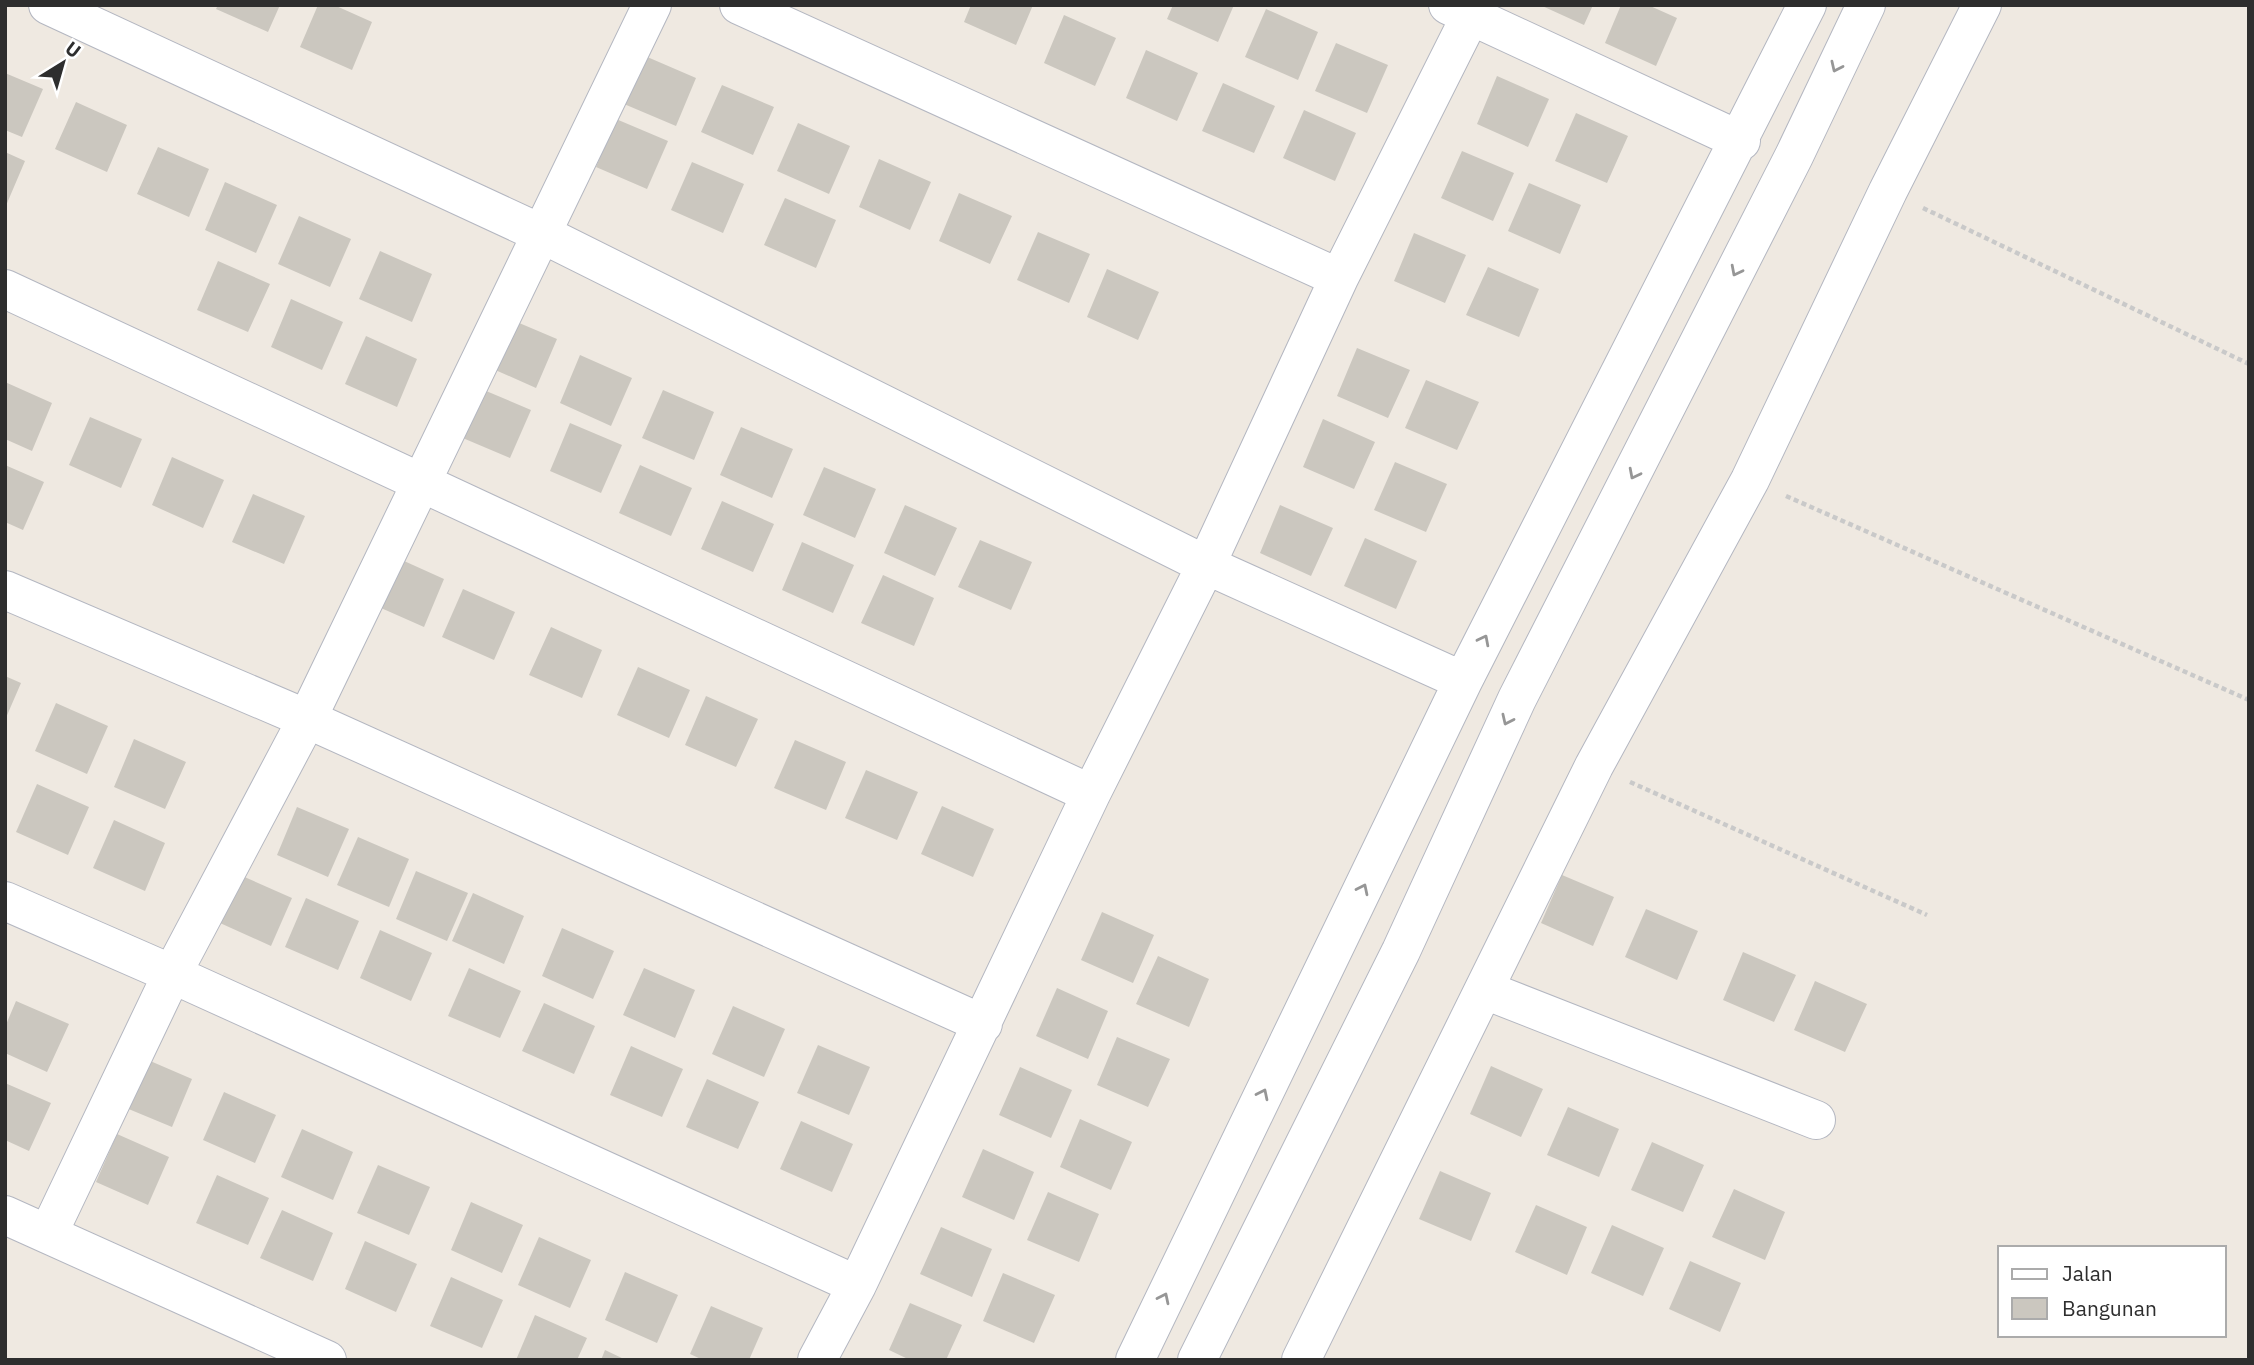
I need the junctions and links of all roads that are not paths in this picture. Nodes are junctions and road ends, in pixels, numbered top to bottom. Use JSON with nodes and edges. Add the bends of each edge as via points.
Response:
{"nodes":[{"id":1,"x":47,"y":5,"type":"edge"},
{"id":2,"x":652,"y":5,"type":"edge"},
{"id":3,"x":739,"y":5,"type":"edge"},
{"id":4,"x":1807,"y":5,"type":"edge"},
{"id":5,"x":1866,"y":5,"type":"edge"},
{"id":6,"x":1982,"y":5,"type":"edge"},
{"id":7,"x":1465,"y":9,"type":"edge"},
{"id":8,"x":1741,"y":141,"type":"junction"},
{"id":9,"x":542,"y":234,"type":"junction"},
{"id":10,"x":1339,"y":278,"type":"junction"},
{"id":11,"x":5,"y":289,"type":"edge"},
{"id":12,"x":419,"y":484,"type":"junction"},
{"id":13,"x":1206,"y":565,"type":"junction"},
{"id":14,"x":5,"y":590,"type":"edge"},
{"id":15,"x":1463,"y":681,"type":"junction"},
{"id":16,"x":307,"y":719,"type":"junction"},
{"id":17,"x":1091,"y":794,"type":"junction"},
{"id":18,"x":5,"y":901,"type":"edge"},
{"id":19,"x":172,"y":974,"type":"junction"},
{"id":20,"x":1485,"y":990,"type":"junction"},
{"id":21,"x":984,"y":1024,"type":"junction"},
{"id":22,"x":1816,"y":1120,"type":"dead end"},
{"id":23,"x":5,"y":1215,"type":"edge"},
{"id":24,"x":48,"y":1234,"type":"junction"},
{"id":25,"x":857,"y":1285,"type":"junction"},
{"id":26,"x":327,"y":1360,"type":"edge"},
{"id":27,"x":817,"y":1360,"type":"edge"},
{"id":28,"x":1135,"y":1360,"type":"edge"},
{"id":29,"x":1197,"y":1360,"type":"edge"},
{"id":30,"x":1301,"y":1360,"type":"edge"}],
"edges":[{"from":1,"to":9,"type":"street"},
{"from":2,"to":9,"type":"street"},
{"from":3,"to":10,"type":"street"},
{"from":4,"to":8,"type":"street"},
{"from":5,"to":29,"type":"street","one_way":true,"via":[[1517,699],[1401,951]]},
{"from":6,"to":20,"type":"street","via":[[1750,480],[1594,766]]},
{"from":7,"to":8,"type":"street"},
{"from":7,"to":10,"type":"street"},
{"from":15,"to":8,"type":"street","one_way":true},
{"from":9,"to":12,"type":"street"},
{"from":9,"to":13,"type":"street"},
{"from":10,"to":13,"type":"street"},
{"from":11,"to":12,"type":"street"},
{"from":12,"to":16,"type":"street"},
{"from":12,"to":17,"type":"street"},
{"from":13,"to":15,"type":"street"},
{"from":13,"to":17,"type":"street"},
{"from":14,"to":16,"type":"street"},
{"from":28,"to":15,"type":"street","one_way":true},
{"from":16,"to":19,"type":"street"},
{"from":16,"to":21,"type":"street"},
{"from":17,"to":21,"type":"street"},
{"from":18,"to":19,"type":"street"},
{"from":19,"to":24,"type":"street"},
{"from":19,"to":25,"type":"street"},
{"from":20,"to":22,"type":"street"},
{"from":20,"to":30,"type":"street"},
{"from":21,"to":25,"type":"street"},
{"from":23,"to":24,"type":"street"},
{"from":24,"to":26,"type":"street"},
{"from":25,"to":27,"type":"street"}]}
